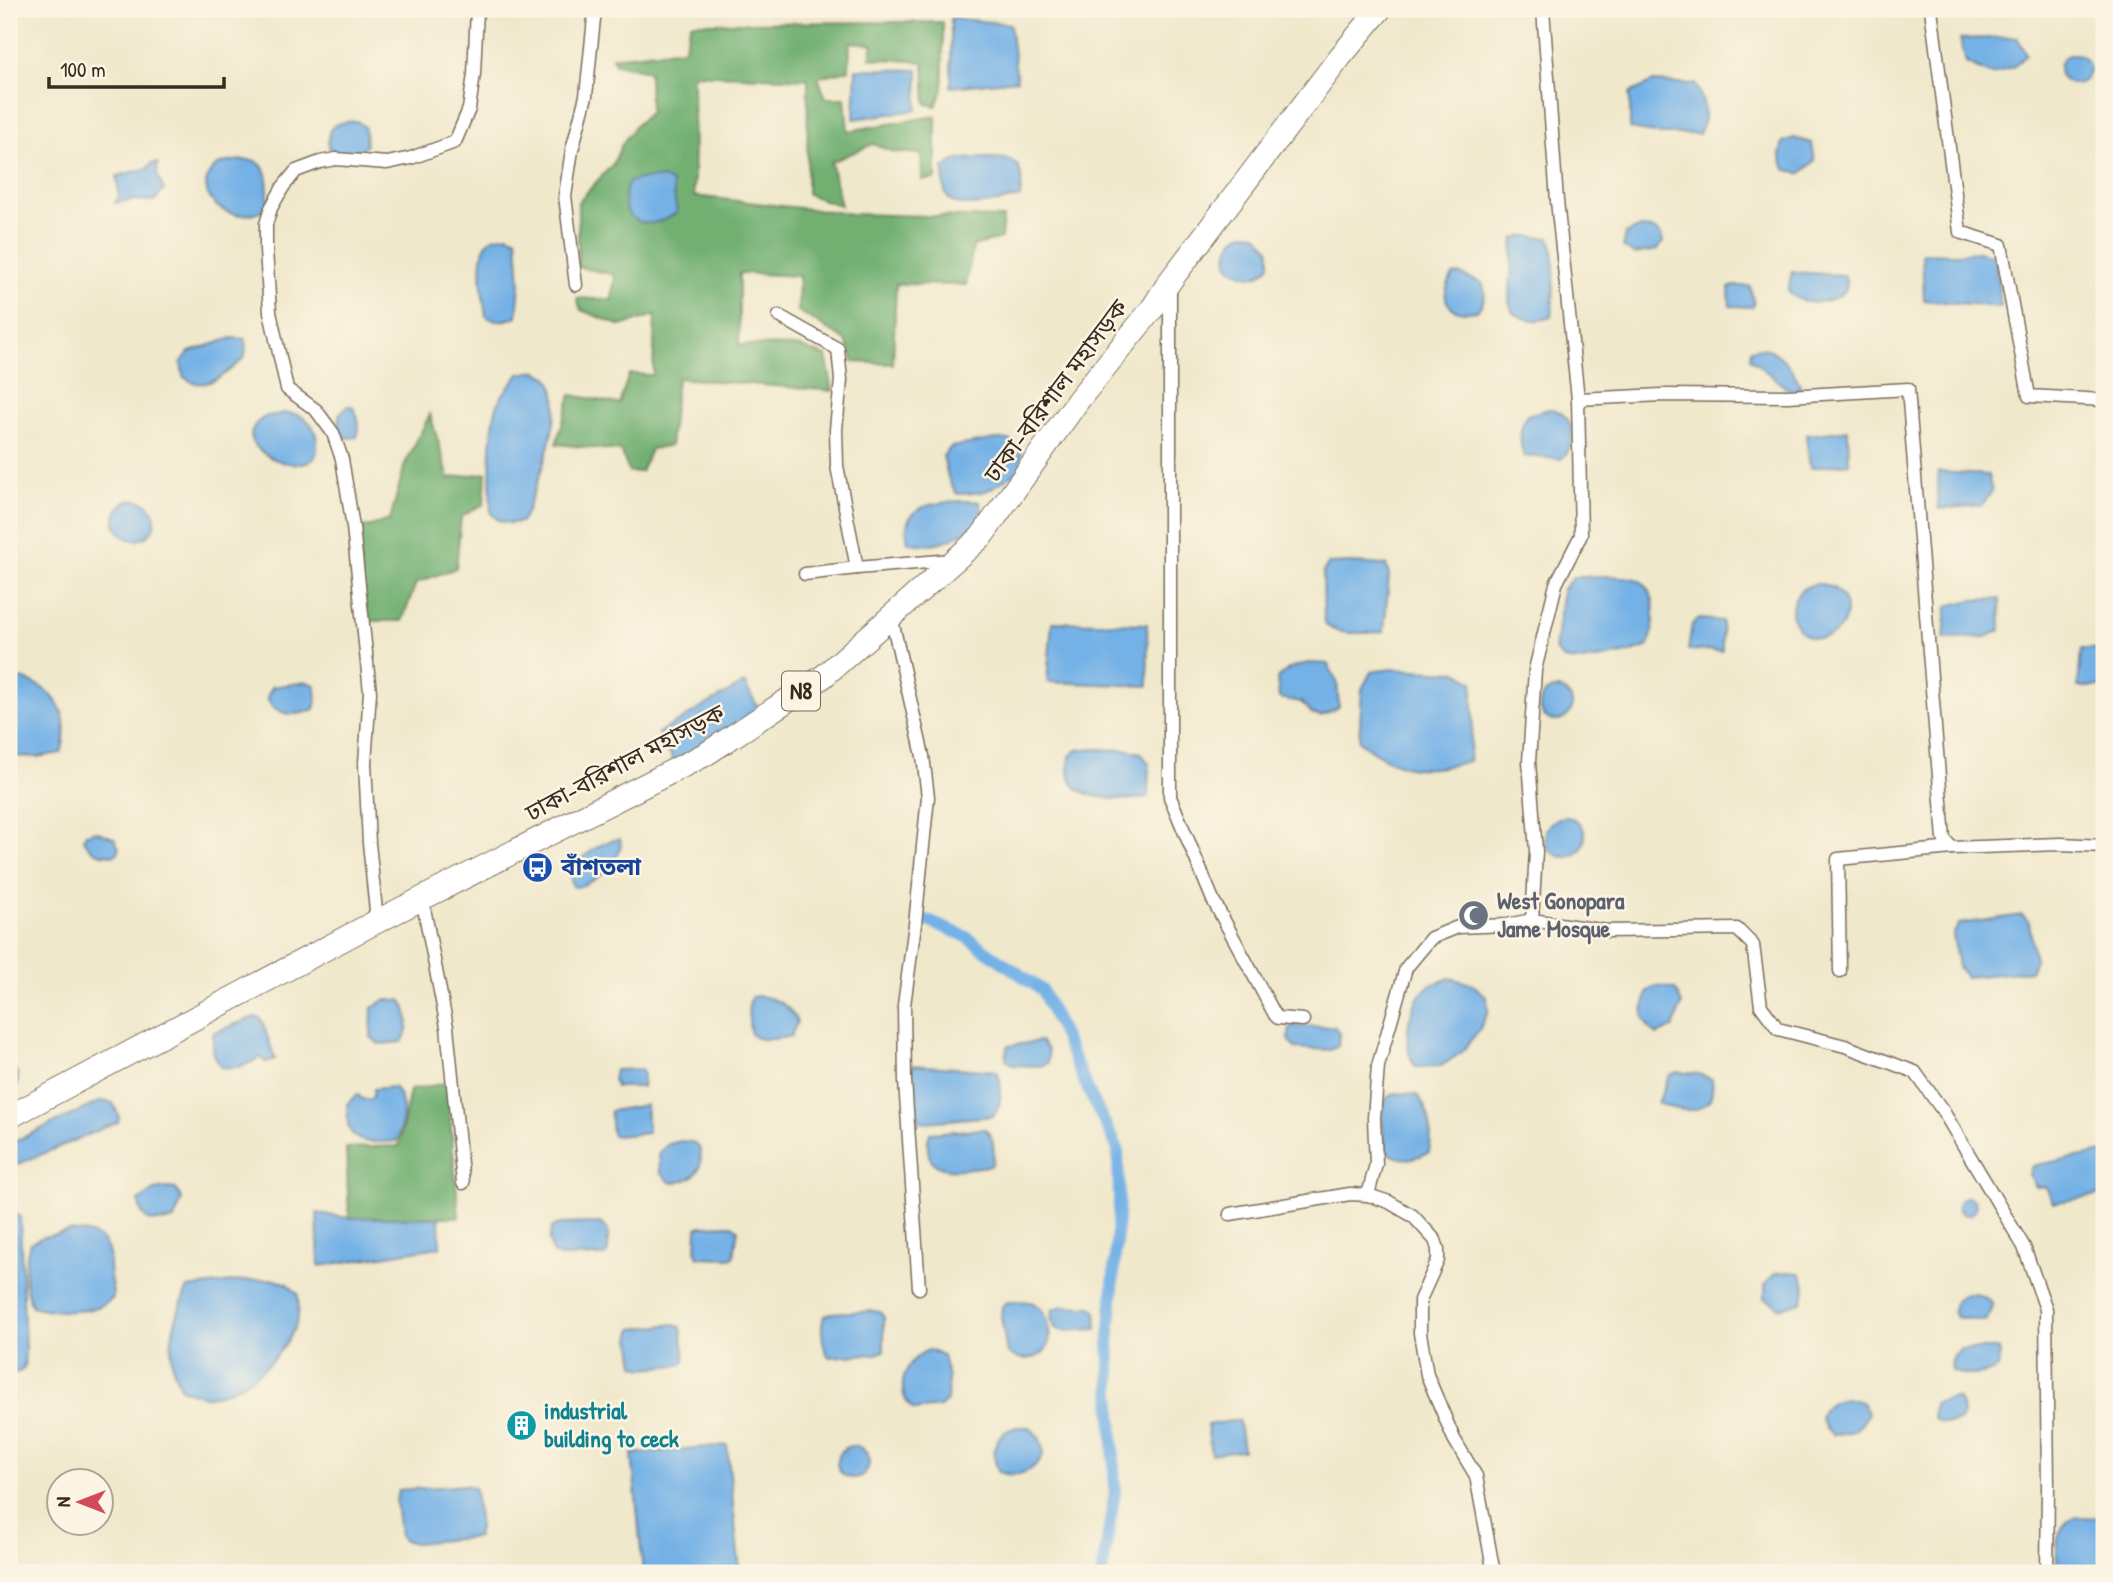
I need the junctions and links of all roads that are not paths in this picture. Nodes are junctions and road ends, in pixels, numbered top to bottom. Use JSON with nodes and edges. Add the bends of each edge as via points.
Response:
{"nodes":[{"id":1,"x":477,"y":9,"type":"edge"},
{"id":2,"x":595,"y":9,"type":"edge"},
{"id":3,"x":1380,"y":9,"type":"edge"},
{"id":4,"x":1543,"y":9,"type":"edge"},
{"id":5,"x":1931,"y":9,"type":"edge"},
{"id":6,"x":1170,"y":281,"type":"junction"},
{"id":7,"x":576,"y":285,"type":"dead end"},
{"id":8,"x":779,"y":316,"type":"dead end"},
{"id":9,"x":1578,"y":399,"type":"junction"},
{"id":10,"x":2104,"y":400,"type":"edge"},
{"id":11,"x":958,"y":556,"type":"junction"},
{"id":12,"x":857,"y":568,"type":"junction"},
{"id":13,"x":804,"y":574,"type":"dead end"},
{"id":14,"x":891,"y":616,"type":"junction"},
{"id":15,"x":2104,"y":846,"type":"edge"},
{"id":16,"x":1952,"y":848,"type":"junction"},
{"id":17,"x":422,"y":898,"type":"junction"},
{"id":18,"x":1532,"y":920,"type":"junction"},
{"id":19,"x":370,"y":925,"type":"junction"},
{"id":20,"x":1840,"y":971,"type":"dead end"},
{"id":21,"x":1303,"y":1020,"type":"dead end"},
{"id":22,"x":9,"y":1117,"type":"edge"},
{"id":23,"x":463,"y":1183,"type":"dead end"},
{"id":24,"x":1368,"y":1195,"type":"junction"},
{"id":25,"x":1230,"y":1214,"type":"dead end"},
{"id":26,"x":919,"y":1288,"type":"dead end"},
{"id":27,"x":1494,"y":1573,"type":"edge"},
{"id":28,"x":2047,"y":1573,"type":"edge"}],
"edges":[{"from":1,"to":19,"type":"street","via":[[469,109],[455,142],[387,163],[336,159],[296,171],[271,208],[266,224],[270,313],[287,388],[316,410],[333,432],[353,527],[370,692],[366,802],[376,911]]},
{"from":2,"to":7,"type":"street","via":[[586,96],[565,196]]},
{"from":3,"to":6,"type":"highway","name":"ঢাকা-বরিশাল মহাসড়ক","number":"N8"},
{"from":4,"to":9,"type":"street"},
{"from":5,"to":10,"type":"street","via":[[1960,232],[2001,245],[2029,396]]},
{"from":6,"to":11,"type":"highway","name":"ঢাকা-বরিশাল মহাসড়ক","number":"N8","via":[[981,537]]},
{"from":6,"to":21,"type":"street","via":[[1170,797],[1213,900],[1275,1015]]},
{"from":8,"to":12,"type":"street","via":[[838,349],[837,466]]},
{"from":9,"to":16,"type":"street","via":[[1908,389],[1942,828]]},
{"from":9,"to":18,"type":"street","via":[[1581,536],[1556,584],[1535,670],[1529,762],[1536,851]]},
{"from":11,"to":12,"type":"street","via":[[955,560]]},
{"from":11,"to":14,"type":"highway","name":"ঢাকা-বরিশাল মহাসড়ক","number":"N8"},
{"from":12,"to":13,"type":"street"},
{"from":14,"to":17,"type":"highway","name":"ঢাকা-বরিশাল মহাসড়ক","number":"N8","via":[[824,676],[706,754]]},
{"from":14,"to":26,"type":"street","via":[[928,797],[904,1004]]},
{"from":15,"to":16,"type":"street"},
{"from":16,"to":20,"type":"street","via":[[1838,859]]},
{"from":17,"to":19,"type":"highway","name":"ঢাকা-বরিশাল মহাসড়ক","number":"N8"},
{"from":17,"to":23,"type":"street","via":[[447,1027]]},
{"from":18,"to":24,"type":"street","via":[[1458,927],[1431,938],[1406,968],[1378,1066],[1376,1164]]},
{"from":18,"to":28,"type":"street","via":[[1607,931],[1737,929],[1753,945],[1761,1006],[1778,1029],[1845,1046],[1915,1072],[2024,1247],[2046,1309]]},
{"from":19,"to":22,"type":"highway","name":"ঢাকা-বরিশাল মহাসড়ক","number":"N8"},
{"from":24,"to":25,"type":"street"},
{"from":24,"to":27,"type":"street","via":[[1413,1216],[1438,1249],[1438,1260],[1420,1300],[1426,1375],[1476,1476]]}]}
